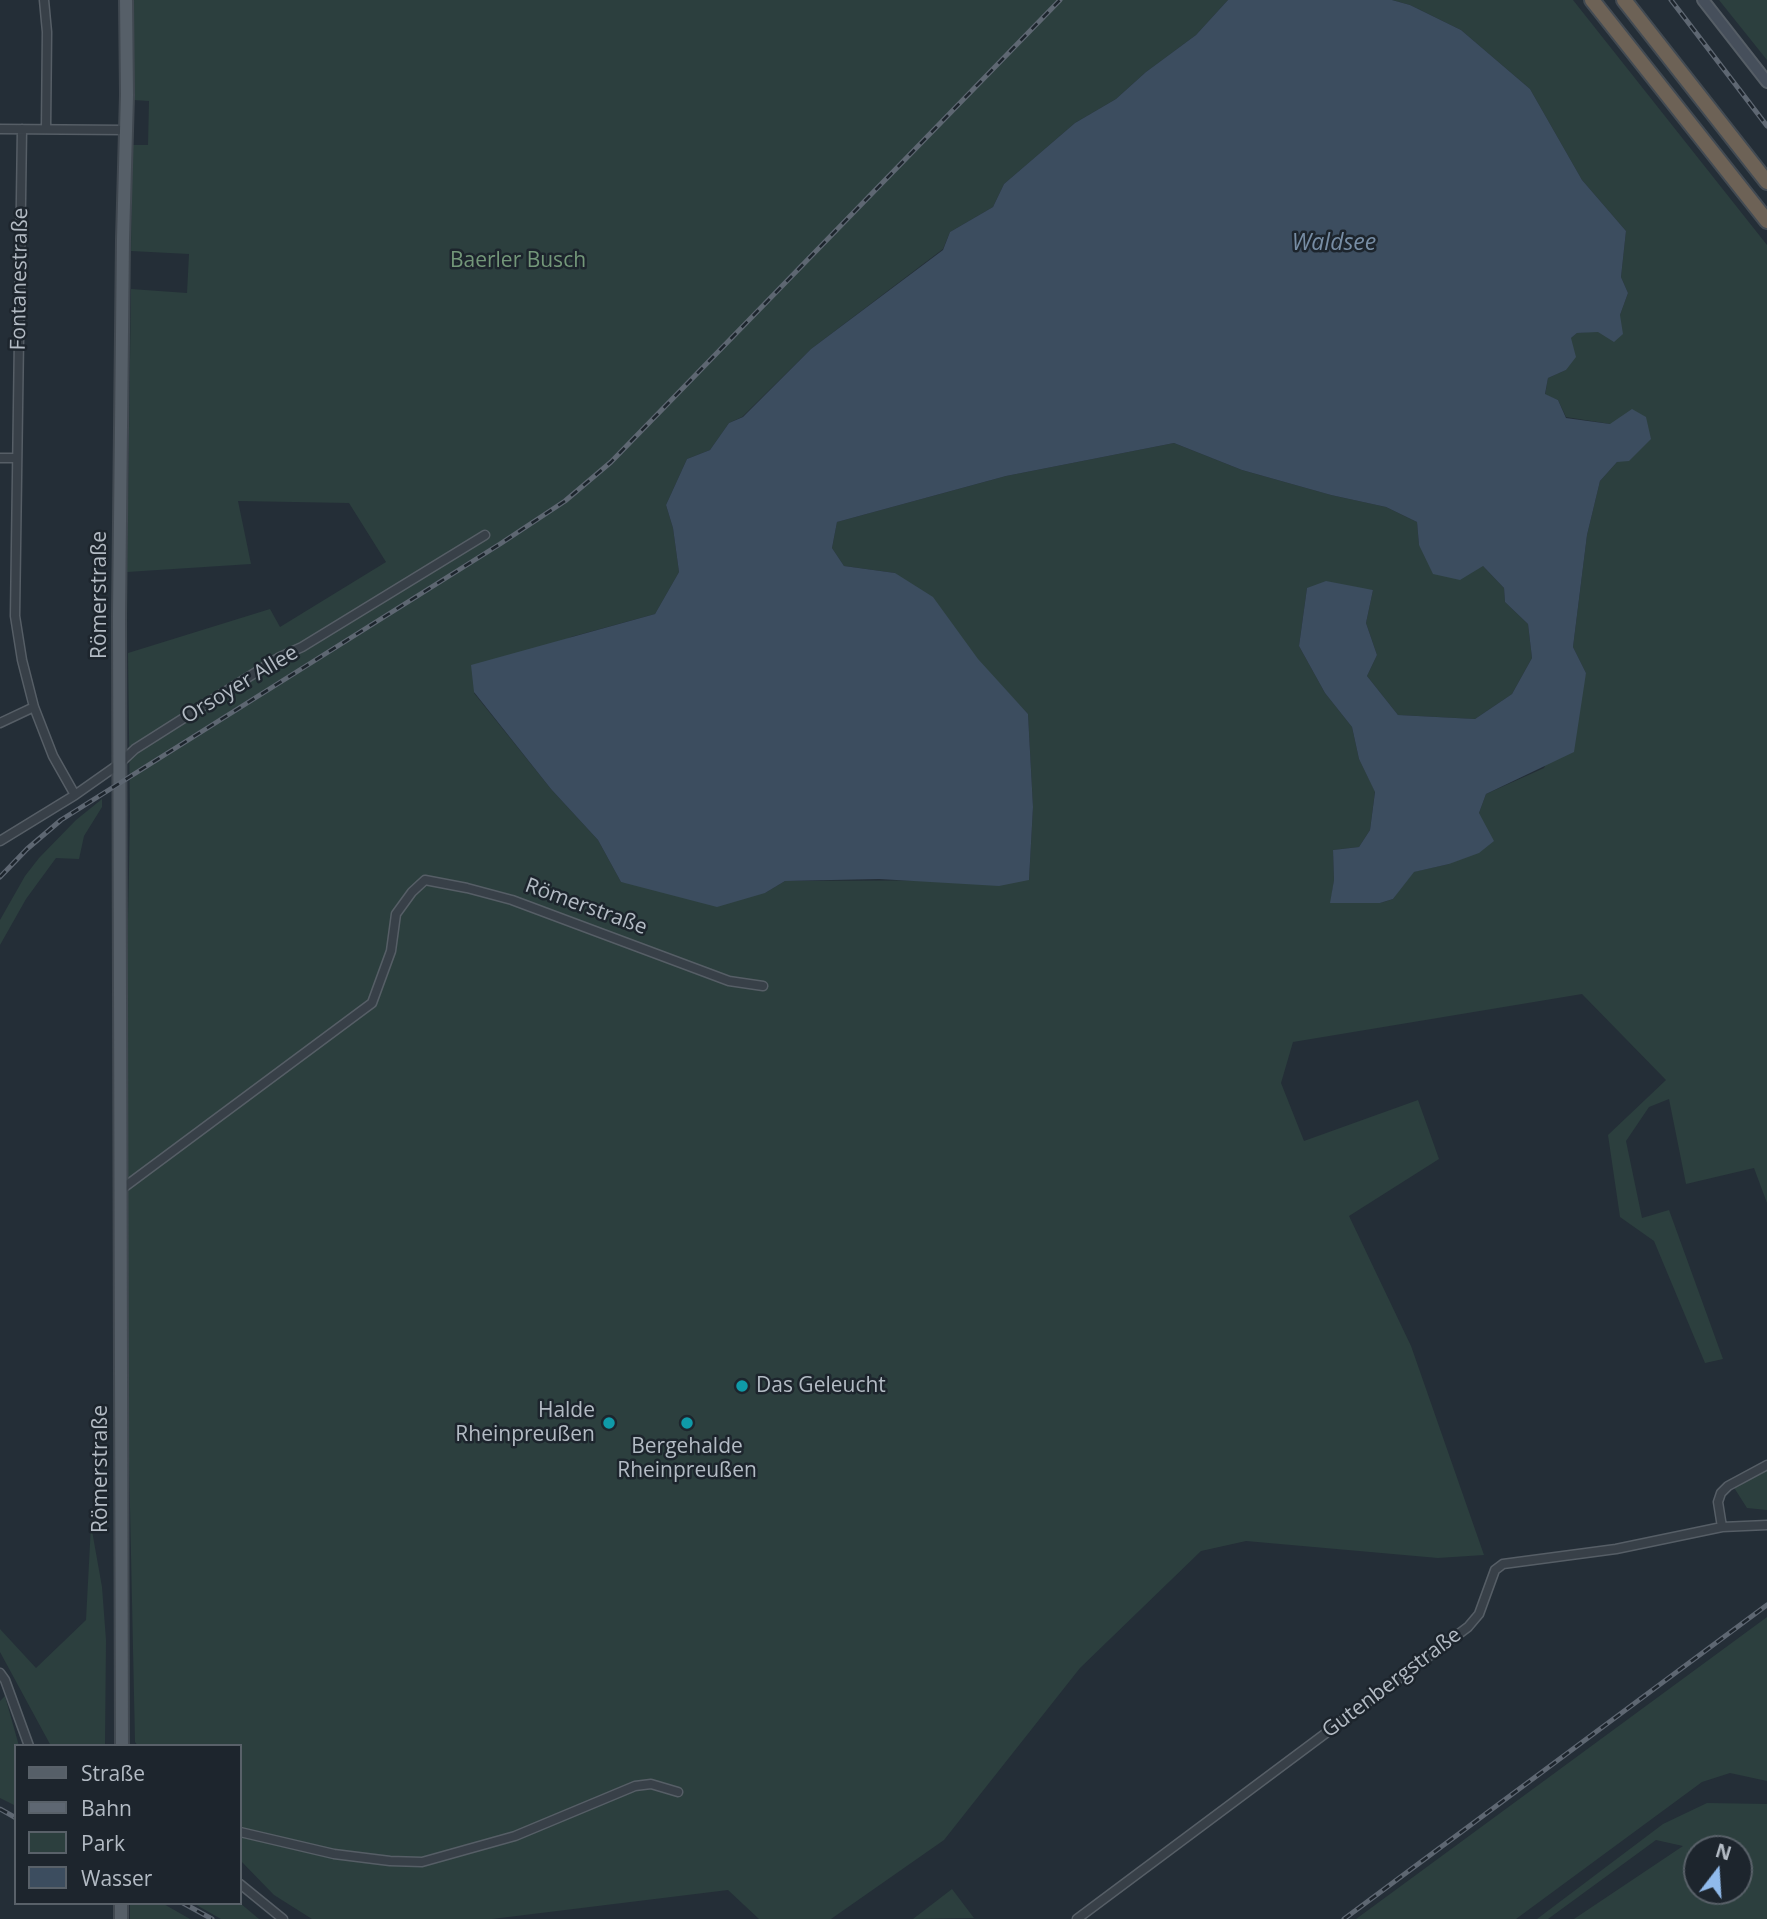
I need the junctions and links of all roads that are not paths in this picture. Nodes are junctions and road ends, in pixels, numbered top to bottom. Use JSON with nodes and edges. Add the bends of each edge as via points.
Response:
{"nodes":[{"id":1,"x":44,"y":0,"type":"edge"},
{"id":2,"x":125,"y":0,"type":"edge"},
{"id":3,"x":1592,"y":0,"type":"edge"},
{"id":4,"x":1624,"y":0,"type":"edge"},
{"id":5,"x":1703,"y":0,"type":"edge"},
{"id":6,"x":1767,"y":82,"type":"edge"},
{"id":7,"x":0,"y":129,"type":"edge"},
{"id":8,"x":22,"y":129,"type":"junction"},
{"id":9,"x":46,"y":130,"type":"junction"},
{"id":10,"x":126,"y":130,"type":"junction"},
{"id":11,"x":1767,"y":182,"type":"edge"},
{"id":12,"x":1767,"y":221,"type":"edge"},
{"id":13,"x":0,"y":458,"type":"edge"},
{"id":14,"x":17,"y":458,"type":"junction"},
{"id":15,"x":485,"y":535,"type":"dead end"},
{"id":16,"x":34,"y":707,"type":"junction"},
{"id":17,"x":0,"y":723,"type":"edge"},
{"id":18,"x":119,"y":764,"type":"junction"},
{"id":19,"x":75,"y":795,"type":"junction"},
{"id":20,"x":0,"y":841,"type":"edge"},
{"id":21,"x":763,"y":986,"type":"dead end"},
{"id":22,"x":119,"y":1191,"type":"junction"},
{"id":23,"x":1767,"y":1465,"type":"edge"},
{"id":24,"x":1767,"y":1525,"type":"edge"},
{"id":25,"x":1722,"y":1527,"type":"junction"},
{"id":26,"x":0,"y":1673,"type":"edge"},
{"id":27,"x":28,"y":1744,"type":"edge"},
{"id":28,"x":122,"y":1744,"type":"edge"},
{"id":29,"x":678,"y":1792,"type":"dead end"},
{"id":30,"x":242,"y":1832,"type":"edge"},
{"id":31,"x":242,"y":1886,"type":"edge"},
{"id":32,"x":283,"y":1919,"type":"edge"},
{"id":33,"x":1077,"y":1919,"type":"edge"}],
"edges":[{"from":1,"to":9,"type":"street"},
{"from":2,"to":10,"type":"main road","name":"Römerstraße"},
{"from":3,"to":12,"type":"highway"},
{"from":4,"to":11,"type":"highway"},
{"from":5,"to":6,"type":"main road"},
{"from":7,"to":8,"type":"street"},
{"from":8,"to":9,"type":"street"},
{"from":8,"to":14,"type":"street","name":"Fontanestraße"},
{"from":9,"to":10,"type":"street"},
{"from":10,"to":18,"type":"main road","name":"Römerstraße"},
{"from":13,"to":14,"type":"street"},
{"from":14,"to":16,"type":"street","name":"Fontanestraße","via":[[15,616]]},
{"from":15,"to":18,"type":"street","name":"Orsoyer Allee","via":[[280,657],[135,749]]},
{"from":16,"to":17,"type":"street"},
{"from":16,"to":19,"type":"street","name":"Fontanestraße"},
{"from":18,"to":19,"type":"street","name":"Orsoyer Allee"},
{"from":18,"to":22,"type":"main road","name":"Römerstraße"},
{"from":19,"to":20,"type":"street","name":"Orsoyer Allee"},
{"from":21,"to":22,"type":"street","name":"Römerstraße","via":[[729,981],[512,900],[425,880],[396,914],[391,951],[372,1003]]},
{"from":22,"to":28,"type":"main road","name":"Römerstraße"},
{"from":23,"to":25,"type":"street","via":[[1721,1493]]},
{"from":24,"to":25,"type":"street","name":"Gutenbergstraße"},
{"from":25,"to":33,"type":"street","name":"Gutenbergstraße","via":[[1616,1549],[1503,1564],[1494,1570],[1479,1615],[1468,1626]]},
{"from":26,"to":27,"type":"street"},
{"from":29,"to":30,"type":"street","via":[[651,1784],[635,1786],[516,1836],[422,1862],[334,1854]]},
{"from":31,"to":32,"type":"street"}]}
